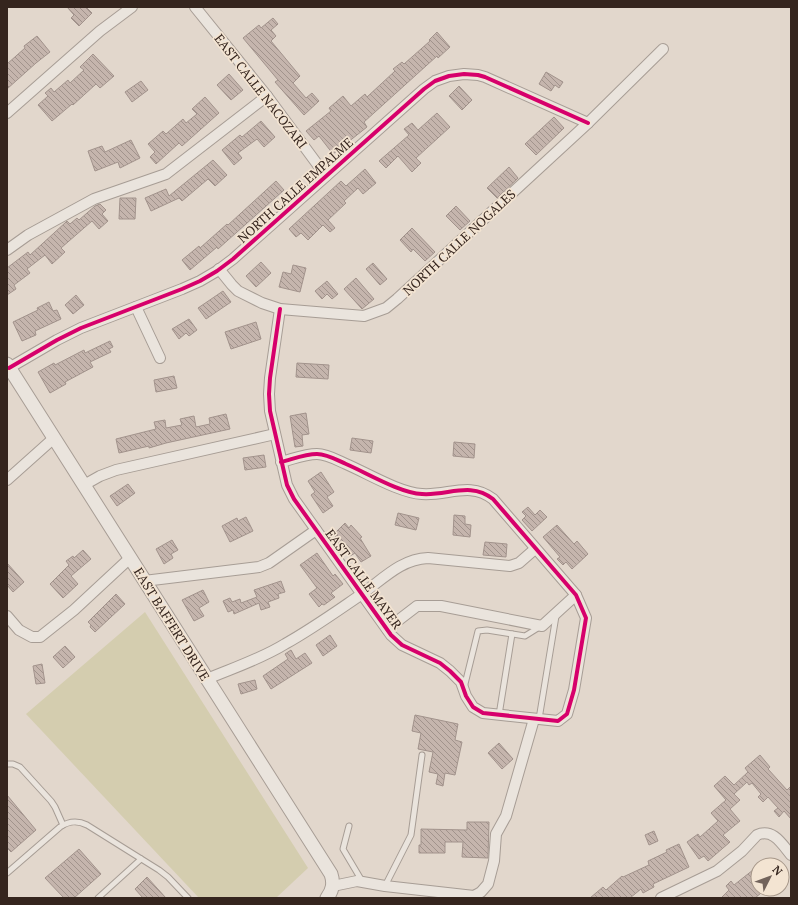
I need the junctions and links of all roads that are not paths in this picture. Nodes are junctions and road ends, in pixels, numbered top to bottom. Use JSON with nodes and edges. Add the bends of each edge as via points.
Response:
{"nodes":[{"id":1,"x":132,"y":7,"type":"edge"},
{"id":2,"x":195,"y":7,"type":"edge"},
{"id":3,"x":663,"y":49,"type":"dead end"},
{"id":4,"x":267,"y":96,"type":"junction"},
{"id":5,"x":7,"y":113,"type":"edge"},
{"id":6,"x":588,"y":123,"type":"junction"},
{"id":7,"x":326,"y":176,"type":"junction"},
{"id":8,"x":7,"y":250,"type":"edge"},
{"id":9,"x":219,"y":269,"type":"junction"},
{"id":10,"x":136,"y":307,"type":"junction"},
{"id":11,"x":280,"y":309,"type":"junction"},
{"id":12,"x":160,"y":358,"type":"dead end"},
{"id":13,"x":8,"y":366,"type":"edge"},
{"id":14,"x":275,"y":434,"type":"junction"},
{"id":15,"x":54,"y":438,"type":"junction"},
{"id":16,"x":281,"y":462,"type":"junction"},
{"id":17,"x":7,"y":480,"type":"edge"},
{"id":18,"x":84,"y":485,"type":"junction"},
{"id":19,"x":316,"y":530,"type":"junction"},
{"id":20,"x":535,"y":549,"type":"junction"},
{"id":21,"x":130,"y":558,"type":"junction"},
{"id":22,"x":144,"y":580,"type":"junction"},
{"id":23,"x":362,"y":594,"type":"junction"},
{"id":24,"x":576,"y":595,"type":"junction"},
{"id":25,"x":556,"y":613,"type":"junction"},
{"id":26,"x":7,"y":616,"type":"edge"},
{"id":27,"x":542,"y":626,"type":"junction"},
{"id":28,"x":387,"y":629,"type":"junction"},
{"id":29,"x":512,"y":634,"type":"junction"},
{"id":30,"x":207,"y":679,"type":"junction"},
{"id":31,"x":464,"y":690,"type":"junction"},
{"id":32,"x":499,"y":715,"type":"junction"},
{"id":33,"x":536,"y":719,"type":"junction"},
{"id":34,"x":422,"y":755,"type":"dead end"},
{"id":35,"x":7,"y":764,"type":"edge"},
{"id":36,"x":63,"y":825,"type":"junction"},
{"id":37,"x":349,"y":826,"type":"dead end"},
{"id":38,"x":791,"y":854,"type":"edge"},
{"id":39,"x":142,"y":859,"type":"junction"},
{"id":40,"x":7,"y":873,"type":"edge"},
{"id":41,"x":362,"y":882,"type":"junction"},
{"id":42,"x":333,"y":886,"type":"junction"},
{"id":43,"x":385,"y":886,"type":"junction"},
{"id":44,"x":98,"y":898,"type":"edge"},
{"id":45,"x":188,"y":898,"type":"edge"},
{"id":46,"x":327,"y":898,"type":"edge"},
{"id":47,"x":661,"y":898,"type":"edge"}],
"edges":[{"from":1,"to":5,"type":"street","via":[[100,31]]},
{"from":2,"to":4,"type":"street","name":"EAST CALLE NACOZARI"},
{"from":3,"to":6,"type":"street","name":"NORTH CALLE NOGALES"},
{"from":4,"to":7,"type":"street","name":"EAST CALLE NACOZARI"},
{"from":4,"to":8,"type":"street","via":[[166,174],[94,199],[28,235]]},
{"from":6,"to":7,"type":"street","name":"NORTH CALLE EMPALME","via":[[485,77],[464,74],[449,76],[424,89]]},
{"from":6,"to":11,"type":"street","name":"NORTH CALLE NOGALES","via":[[386,308],[364,316]]},
{"from":7,"to":9,"type":"street","name":"NORTH CALLE EMPALME"},
{"from":9,"to":10,"type":"street","name":"NORTH CALLE EMPALME","via":[[200,281]]},
{"from":9,"to":11,"type":"street","name":"NORTH CALLE NOGALES","via":[[238,291]]},
{"from":10,"to":12,"type":"street"},
{"from":10,"to":13,"type":"street","name":"NORTH CALLE EMPALME","via":[[75,331]]},
{"from":11,"to":14,"type":"street","name":"EAST CALLE MAYER","via":[[269,394]]},
{"from":13,"to":15,"type":"street","name":"EAST BAFFERT DRIVE"},
{"from":14,"to":16,"type":"street","name":"EAST CALLE MAYER"},
{"from":14,"to":18,"type":"street","via":[[108,472]]},
{"from":15,"to":17,"type":"street"},
{"from":15,"to":18,"type":"street","name":"EAST BAFFERT DRIVE"},
{"from":16,"to":19,"type":"street","name":"EAST CALLE MAYER","via":[[290,492]]},
{"from":16,"to":20,"type":"street","name":"EAST CALLE MAYER","via":[[310,455],[329,456],[410,492],[424,494],[478,491],[493,499]]},
{"from":18,"to":21,"type":"street","name":"EAST BAFFERT DRIVE"},
{"from":19,"to":22,"type":"street","via":[[269,563],[259,567]]},
{"from":19,"to":23,"type":"street","name":"EAST CALLE MAYER"},
{"from":20,"to":23,"type":"street","via":[[519,563],[510,566],[434,558],[417,559],[402,565]]},
{"from":20,"to":24,"type":"street","name":"EAST CALLE MAYER"},
{"from":21,"to":22,"type":"street","name":"EAST BAFFERT DRIVE"},
{"from":21,"to":26,"type":"street","via":[[74,610],[40,637],[32,637],[19,630]]},
{"from":22,"to":30,"type":"street","name":"EAST BAFFERT DRIVE"},
{"from":23,"to":28,"type":"street","name":"EAST CALLE MAYER"},
{"from":23,"to":30,"type":"street","via":[[284,645]]},
{"from":24,"to":25,"type":"street"},
{"from":24,"to":33,"type":"street","name":"EAST CALLE MAYER","via":[[586,618],[574,690],[567,714],[558,721]]},
{"from":25,"to":27,"type":"street"},
{"from":25,"to":33,"type":"lane"},
{"from":27,"to":28,"type":"street","via":[[440,606],[417,606]]},
{"from":27,"to":29,"type":"lane","via":[[525,636]]},
{"from":28,"to":31,"type":"street","name":"EAST CALLE MAYER","via":[[402,645],[440,663],[461,682]]},
{"from":29,"to":31,"type":"lane","via":[[478,631]]},
{"from":29,"to":32,"type":"lane"},
{"from":30,"to":42,"type":"street","name":"EAST BAFFERT DRIVE","via":[[330,874]]},
{"from":31,"to":32,"type":"street","name":"EAST CALLE MAYER","via":[[473,707],[483,713]]},
{"from":32,"to":33,"type":"street","name":"EAST CALLE MAYER"},
{"from":33,"to":43,"type":"street","via":[[506,816],[496,834],[494,861],[488,884],[481,892],[474,896]]},
{"from":34,"to":43,"type":"lane","via":[[411,835]]},
{"from":35,"to":36,"type":"lane","via":[[12,763],[20,767],[51,801]]},
{"from":36,"to":39,"type":"lane","via":[[73,822],[84,824]]},
{"from":36,"to":40,"type":"lane"},
{"from":37,"to":41,"type":"lane","via":[[343,849]]},
{"from":38,"to":47,"type":"street","via":[[773,835],[759,834],[717,871]]},
{"from":39,"to":44,"type":"lane"},
{"from":39,"to":45,"type":"lane","via":[[168,877]]},
{"from":41,"to":42,"type":"street"},
{"from":41,"to":43,"type":"street"},
{"from":42,"to":46,"type":"street"}]}
